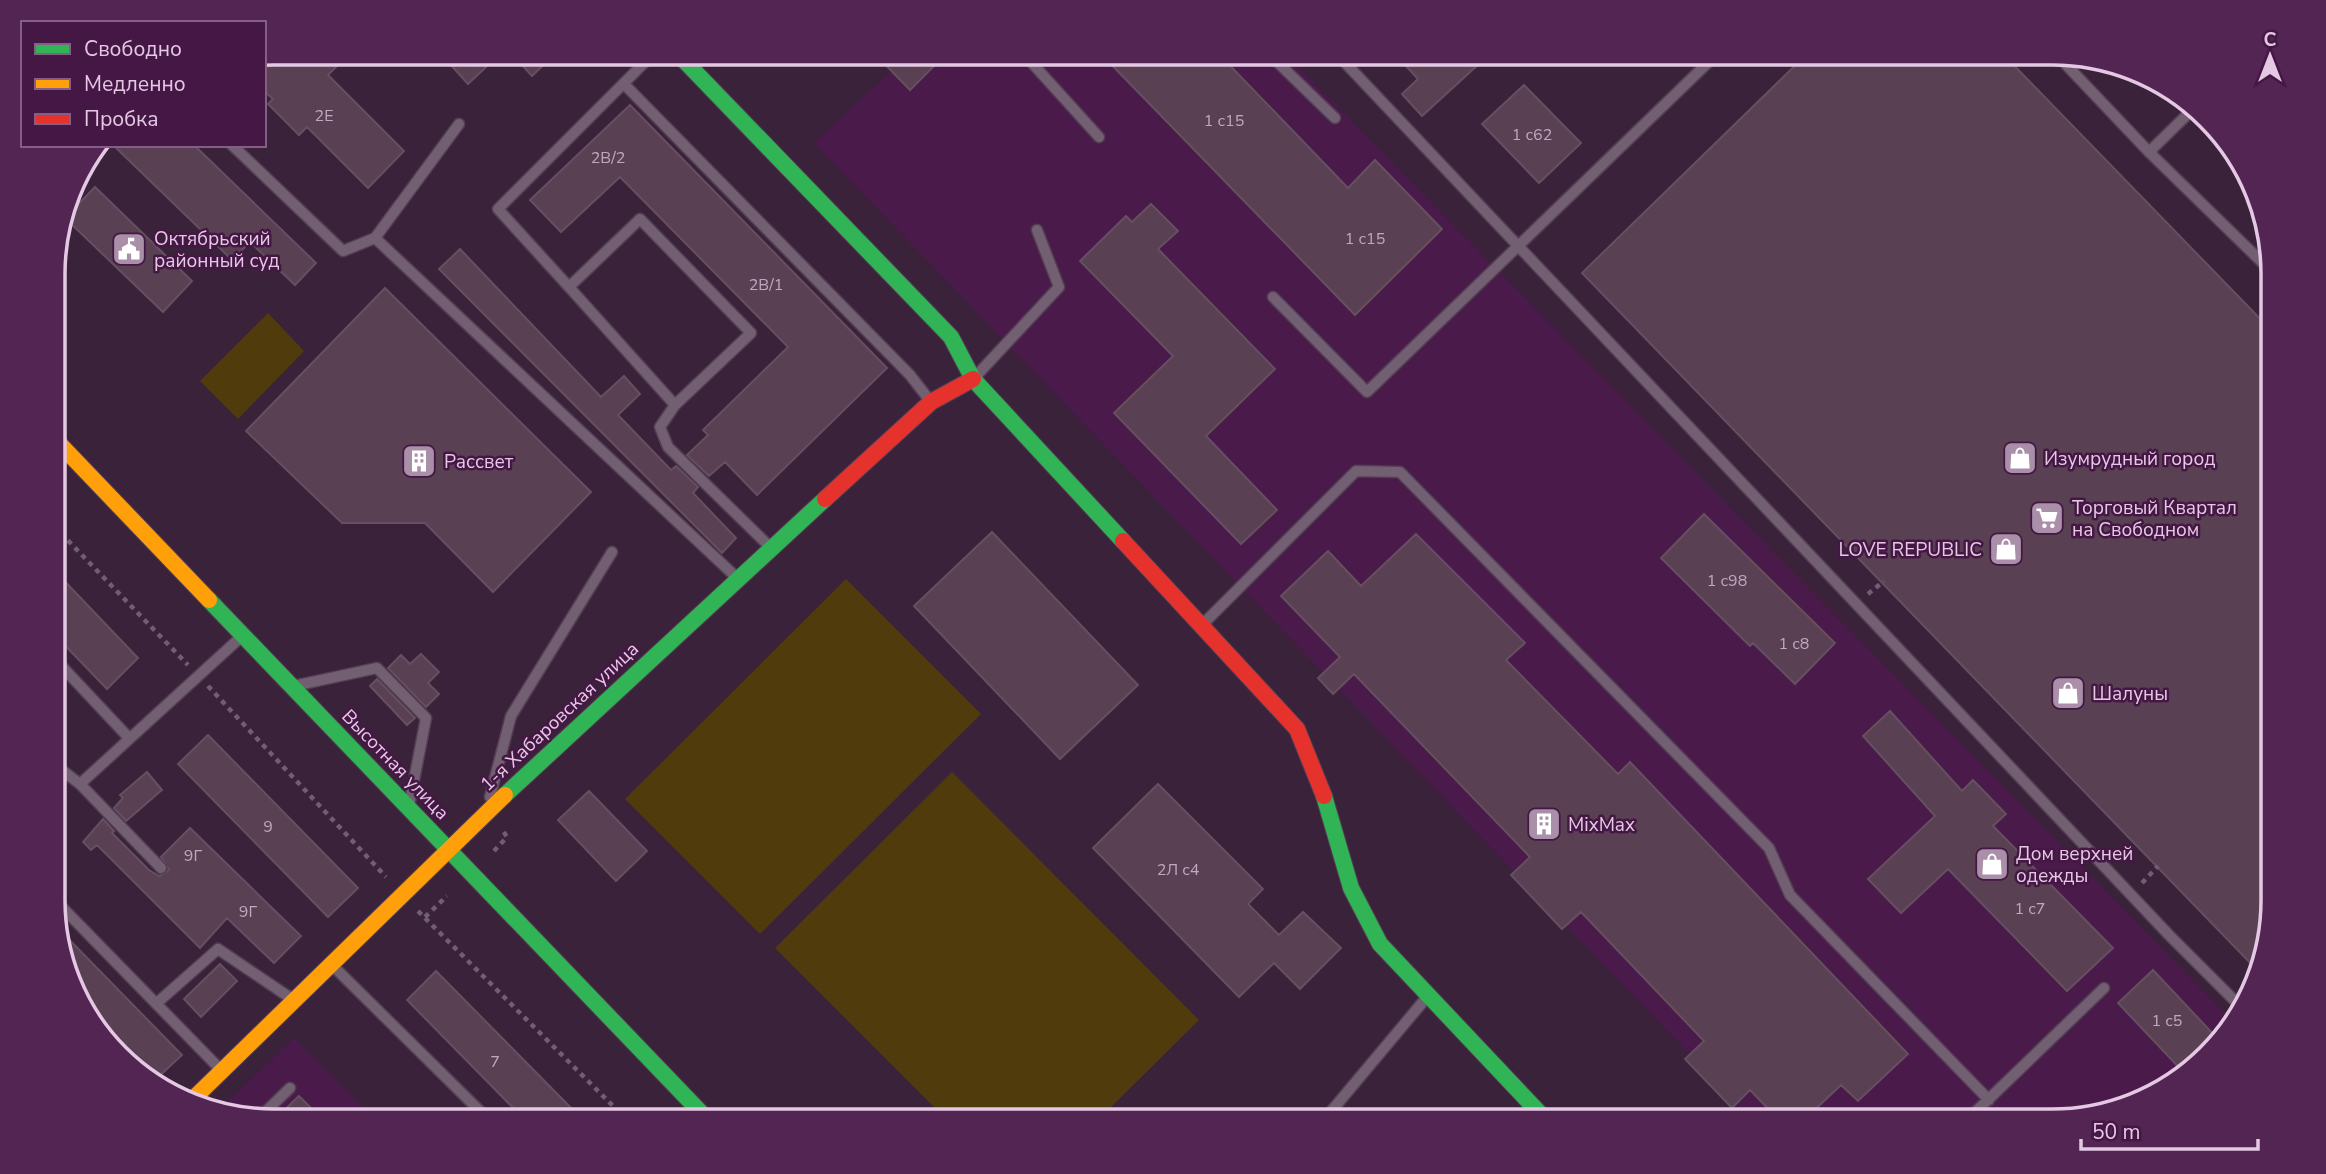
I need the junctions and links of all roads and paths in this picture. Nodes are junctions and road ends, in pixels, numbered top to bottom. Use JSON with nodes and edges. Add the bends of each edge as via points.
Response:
{"nodes":[{"id":1,"x":643,"y":65,"type":"edge"},
{"id":2,"x":689,"y":65,"type":"edge"},
{"id":3,"x":1034,"y":65,"type":"edge"},
{"id":4,"x":1281,"y":65,"type":"edge"},
{"id":5,"x":1347,"y":65,"type":"edge"},
{"id":6,"x":1706,"y":65,"type":"edge"},
{"id":7,"x":2067,"y":66,"type":"edge"},
{"id":8,"x":624,"y":85,"type":"junction"},
{"id":9,"x":2187,"y":115,"type":"edge"},
{"id":10,"x":1335,"y":118,"type":"dead end"},
{"id":11,"x":459,"y":124,"type":"dead end"},
{"id":12,"x":1099,"y":137,"type":"dead end"},
{"id":13,"x":234,"y":147,"type":"edge"},
{"id":14,"x":2149,"y":152,"type":"junction"},
{"id":15,"x":1037,"y":230,"type":"dead end"},
{"id":16,"x":375,"y":238,"type":"junction"},
{"id":17,"x":1519,"y":248,"type":"junction"},
{"id":18,"x":2260,"y":260,"type":"edge"},
{"id":19,"x":569,"y":287,"type":"junction"},
{"id":20,"x":1273,"y":297,"type":"dead end"},
{"id":21,"x":973,"y":379,"type":"junction"},
{"id":22,"x":931,"y":402,"type":"junction"},
{"id":23,"x":675,"y":405,"type":"junction"},
{"id":24,"x":65,"y":450,"type":"edge"},
{"id":25,"x":65,"y":537,"type":"edge"},
{"id":26,"x":772,"y":549,"type":"junction"},
{"id":27,"x":612,"y":552,"type":"dead end"},
{"id":28,"x":738,"y":578,"type":"junction"},
{"id":29,"x":1200,"y":627,"type":"junction"},
{"id":30,"x":243,"y":635,"type":"junction"},
{"id":31,"x":65,"y":670,"type":"edge"},
{"id":32,"x":199,"y":676,"type":"junction"},
{"id":33,"x":293,"y":687,"type":"junction"},
{"id":34,"x":130,"y":738,"type":"junction"},
{"id":35,"x":65,"y":772,"type":"edge"},
{"id":36,"x":80,"y":784,"type":"junction"},
{"id":37,"x":409,"y":808,"type":"junction"},
{"id":38,"x":485,"y":813,"type":"junction"},
{"id":39,"x":500,"y":828,"type":"dead end"},
{"id":40,"x":449,"y":850,"type":"junction"},
{"id":41,"x":494,"y":850,"type":"dead end"},
{"id":42,"x":2158,"y":866,"type":"dead end"},
{"id":43,"x":160,"y":868,"type":"dead end"},
{"id":44,"x":387,"y":878,"type":"dead end"},
{"id":45,"x":2132,"y":895,"type":"junction"},
{"id":46,"x":447,"y":896,"type":"dead end"},
{"id":47,"x":66,"y":910,"type":"edge"},
{"id":48,"x":332,"y":965,"type":"junction"},
{"id":49,"x":2104,"y":988,"type":"dead end"},
{"id":50,"x":1427,"y":997,"type":"junction"},
{"id":51,"x":295,"y":1000,"type":"junction"},
{"id":52,"x":2235,"y":1001,"type":"edge"},
{"id":53,"x":158,"y":1002,"type":"junction"},
{"id":54,"x":222,"y":1071,"type":"junction"},
{"id":55,"x":290,"y":1088,"type":"dead end"},
{"id":56,"x":198,"y":1094,"type":"edge"},
{"id":57,"x":1989,"y":1100,"type":"junction"},
{"id":58,"x":269,"y":1109,"type":"edge"},
{"id":59,"x":478,"y":1109,"type":"edge"},
{"id":60,"x":616,"y":1109,"type":"edge"},
{"id":61,"x":697,"y":1109,"type":"edge"},
{"id":62,"x":1333,"y":1109,"type":"edge"},
{"id":63,"x":1535,"y":1109,"type":"edge"},
{"id":64,"x":1979,"y":1109,"type":"edge"}],
"edges":[{"from":1,"to":8,"type":"lane"},
{"from":2,"to":21,"type":"street","via":[[951,337]]},
{"from":3,"to":12,"type":"lane"},
{"from":4,"to":10,"type":"lane"},
{"from":5,"to":17,"type":"lane"},
{"from":6,"to":17,"type":"lane"},
{"from":7,"to":14,"type":"lane"},
{"from":8,"to":19,"type":"lane","via":[[498,209]]},
{"from":8,"to":22,"type":"lane","via":[[910,375]]},
{"from":9,"to":14,"type":"lane"},
{"from":11,"to":16,"type":"lane"},
{"from":13,"to":16,"type":"lane","via":[[343,251]]},
{"from":14,"to":18,"type":"lane"},
{"from":15,"to":21,"type":"lane","via":[[1059,287]]},
{"from":16,"to":28,"type":"lane"},
{"from":17,"to":20,"type":"lane","via":[[1367,392]]},
{"from":17,"to":45,"type":"lane"},
{"from":19,"to":23,"type":"lane"},
{"from":19,"to":23,"type":"lane","via":[[640,219],[751,333]]},
{"from":21,"to":22,"type":"street","name":"1-я Хабаровская улица"},
{"from":21,"to":29,"type":"street"},
{"from":22,"to":26,"type":"street","name":"1-я Хабаровская улица"},
{"from":23,"to":26,"type":"lane","via":[[660,427],[668,447]]},
{"from":24,"to":30,"type":"street","name":"Высотная улица"},
{"from":25,"to":32,"type":"path"},
{"from":26,"to":28,"type":"street","name":"1-я Хабаровская улица"},
{"from":27,"to":38,"type":"lane","via":[[511,716]]},
{"from":28,"to":38,"type":"street","name":"1-я Хабаровская улица"},
{"from":29,"to":50,"type":"street","via":[[1297,729],[1321,787],[1351,888],[1380,944]]},
{"from":29,"to":57,"type":"lane","via":[[1356,471],[1400,472],[1769,848],[1790,895]]},
{"from":30,"to":32,"type":"lane"},
{"from":30,"to":33,"type":"street","name":"Высотная улица"},
{"from":31,"to":34,"type":"lane"},
{"from":32,"to":34,"type":"lane"},
{"from":32,"to":44,"type":"path"},
{"from":33,"to":37,"type":"street","name":"Высотная улица"},
{"from":33,"to":37,"type":"lane","via":[[377,668],[426,718]]},
{"from":34,"to":36,"type":"lane"},
{"from":35,"to":36,"type":"lane"},
{"from":36,"to":43,"type":"lane"},
{"from":37,"to":40,"type":"street","name":"Высотная улица"},
{"from":38,"to":40,"type":"street","name":"1-я Хабаровская улица"},
{"from":39,"to":41,"type":"path","via":[[507,837]]},
{"from":40,"to":48,"type":"street","name":"1-я Хабаровская улица"},
{"from":40,"to":61,"type":"street","name":"Высотная улица"},
{"from":42,"to":45,"type":"path"},
{"from":45,"to":52,"type":"lane"},
{"from":46,"to":60,"type":"path","via":[[425,917]]},
{"from":47,"to":53,"type":"lane"},
{"from":48,"to":51,"type":"street","name":"1-я Хабаровская улица"},
{"from":48,"to":59,"type":"lane"},
{"from":49,"to":57,"type":"lane"},
{"from":50,"to":62,"type":"lane"},
{"from":50,"to":63,"type":"street"},
{"from":51,"to":53,"type":"lane","via":[[218,949]]},
{"from":51,"to":54,"type":"street","name":"1-я Хабаровская улица"},
{"from":53,"to":54,"type":"lane"},
{"from":54,"to":56,"type":"street","name":"1-я Хабаровская улица"},
{"from":55,"to":58,"type":"lane"},
{"from":57,"to":64,"type":"lane"}]}
